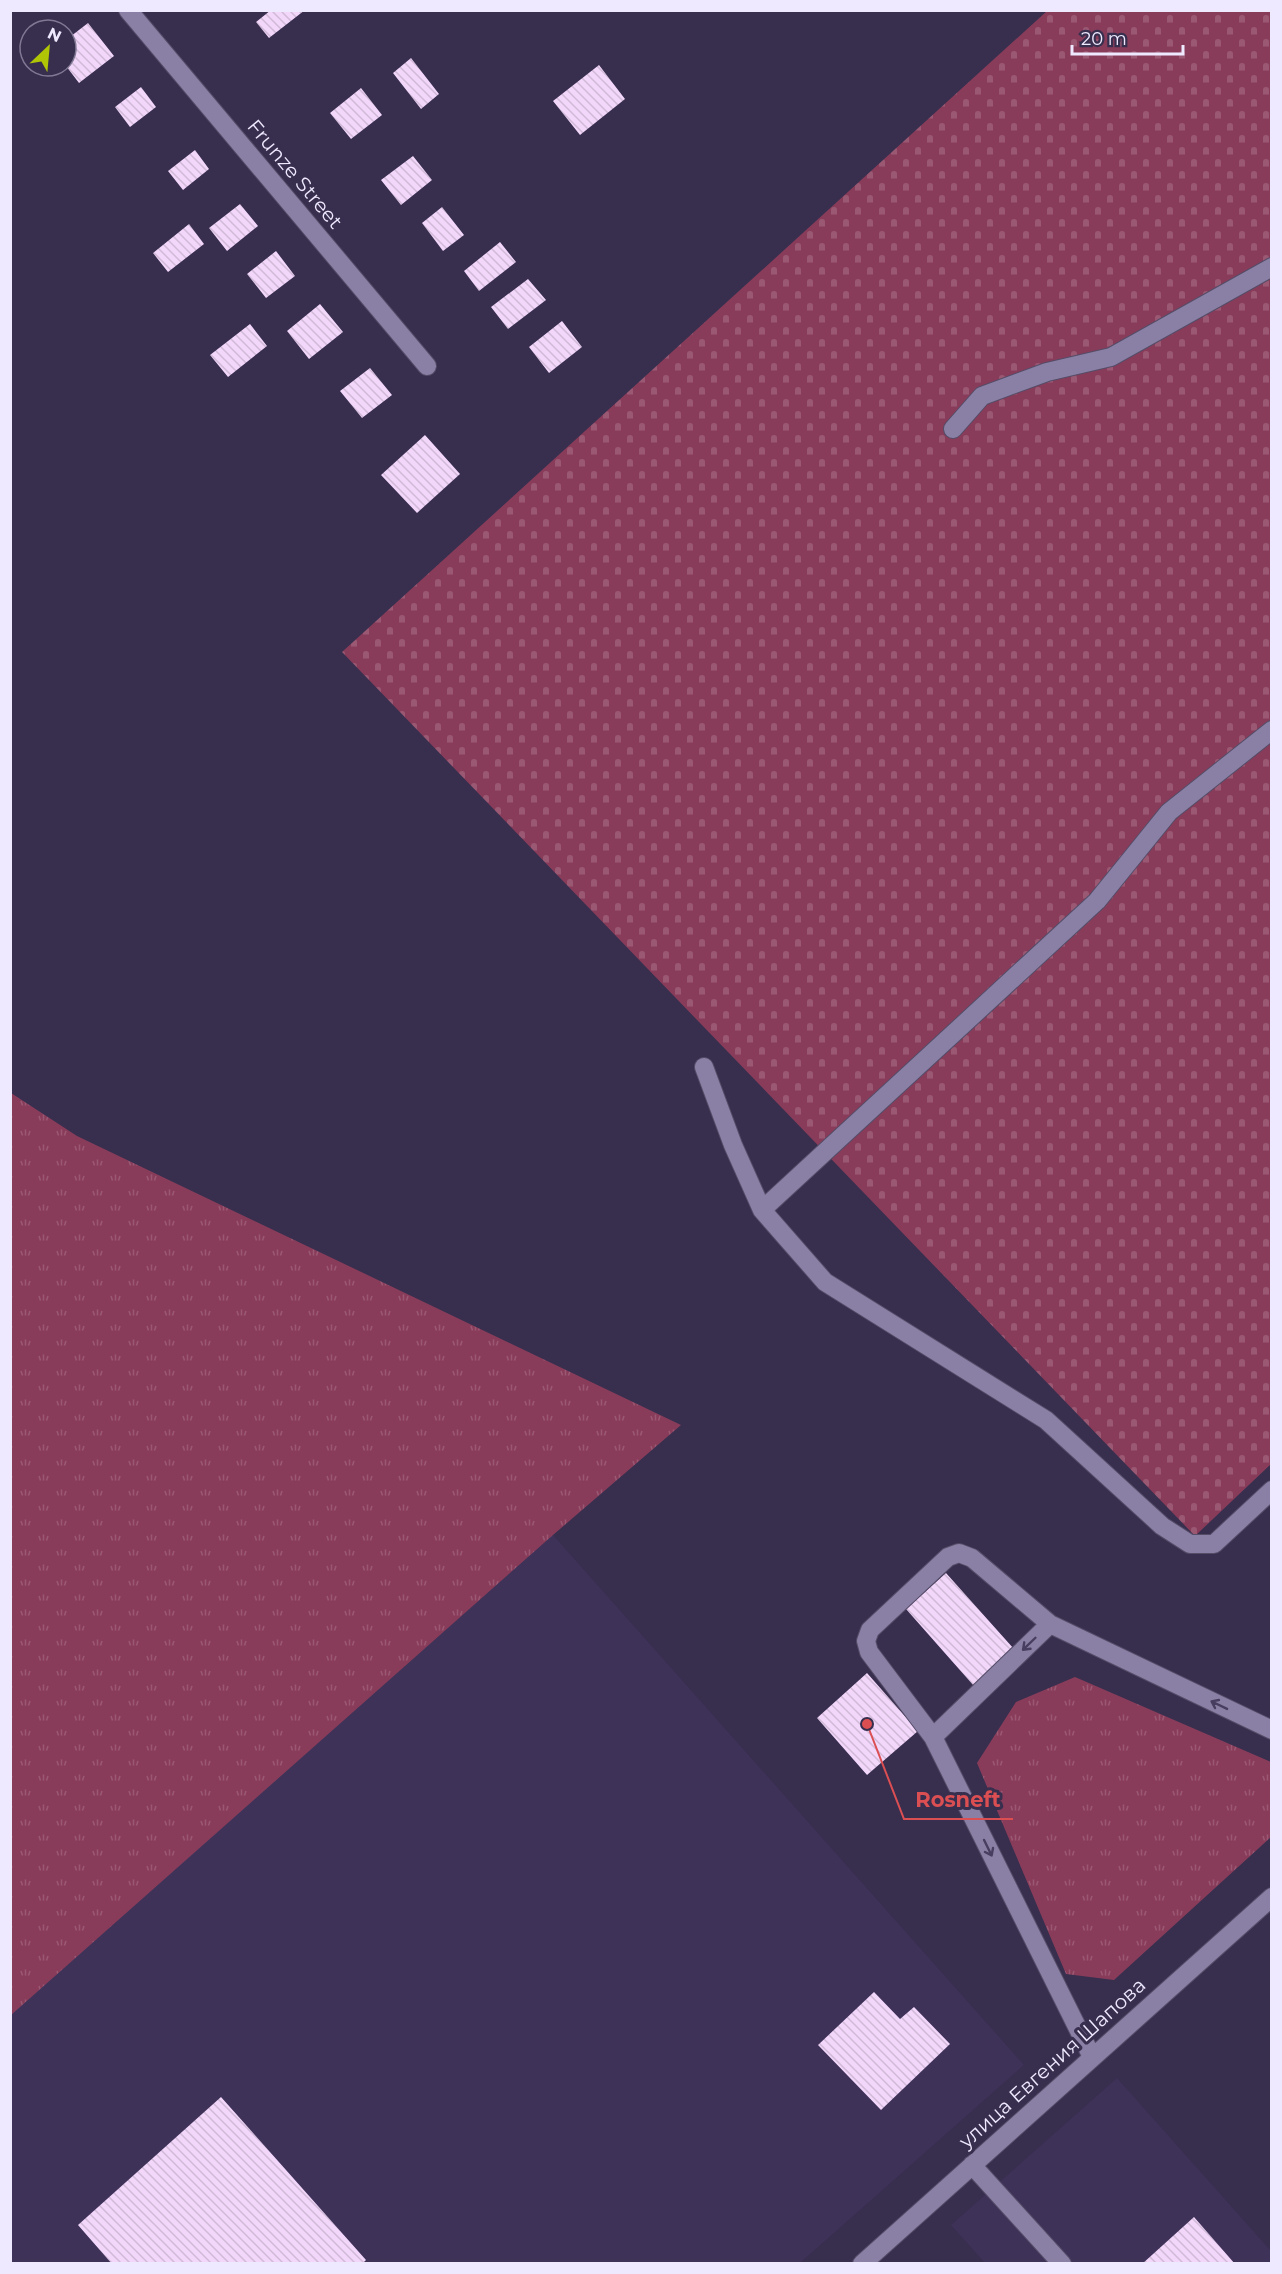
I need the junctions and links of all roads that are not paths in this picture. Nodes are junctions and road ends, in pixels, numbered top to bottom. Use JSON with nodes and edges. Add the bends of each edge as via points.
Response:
{"nodes":[{"id":1,"x":128,"y":10,"type":"edge"},
{"id":2,"x":1272,"y":267,"type":"edge"},
{"id":3,"x":427,"y":366,"type":"dead end"},
{"id":4,"x":953,"y":429,"type":"dead end"},
{"id":5,"x":1272,"y":730,"type":"edge"},
{"id":6,"x":704,"y":1067,"type":"dead end"},
{"id":7,"x":762,"y":1210,"type":"junction"},
{"id":8,"x":1272,"y":1490,"type":"edge"},
{"id":9,"x":1050,"y":1624,"type":"junction"},
{"id":10,"x":1272,"y":1730,"type":"edge"},
{"id":11,"x":933,"y":1737,"type":"junction"},
{"id":12,"x":1272,"y":1897,"type":"edge"},
{"id":13,"x":1092,"y":2057,"type":"junction"},
{"id":14,"x":972,"y":2165,"type":"junction"},
{"id":15,"x":862,"y":2264,"type":"edge"},
{"id":16,"x":1062,"y":2264,"type":"edge"}],
"edges":[{"from":1,"to":3,"type":"street","name":"Frunze Street"},
{"from":2,"to":4,"type":"street","via":[[1111,357],[1047,372],[982,396]]},
{"from":5,"to":7,"type":"street","via":[[1169,812],[1097,901]]},
{"from":6,"to":7,"type":"street"},
{"from":7,"to":8,"type":"street","via":[[825,1282],[1046,1420],[1162,1526],[1190,1544],[1214,1544]]},
{"from":10,"to":9,"type":"street","one_way":true},
{"from":9,"to":11,"type":"street","one_way":true},
{"from":9,"to":11,"type":"street","via":[[972,1558],[959,1553],[948,1557],[870,1630],[866,1641],[869,1652]]},
{"from":11,"to":13,"type":"street","one_way":true},
{"from":12,"to":13,"type":"street","name":"улица Евгения Шапова"},
{"from":13,"to":14,"type":"street","name":"улица Евгения Шапова"},
{"from":14,"to":15,"type":"street","name":"улица Евгения Шапова"},
{"from":14,"to":16,"type":"street"}]}
